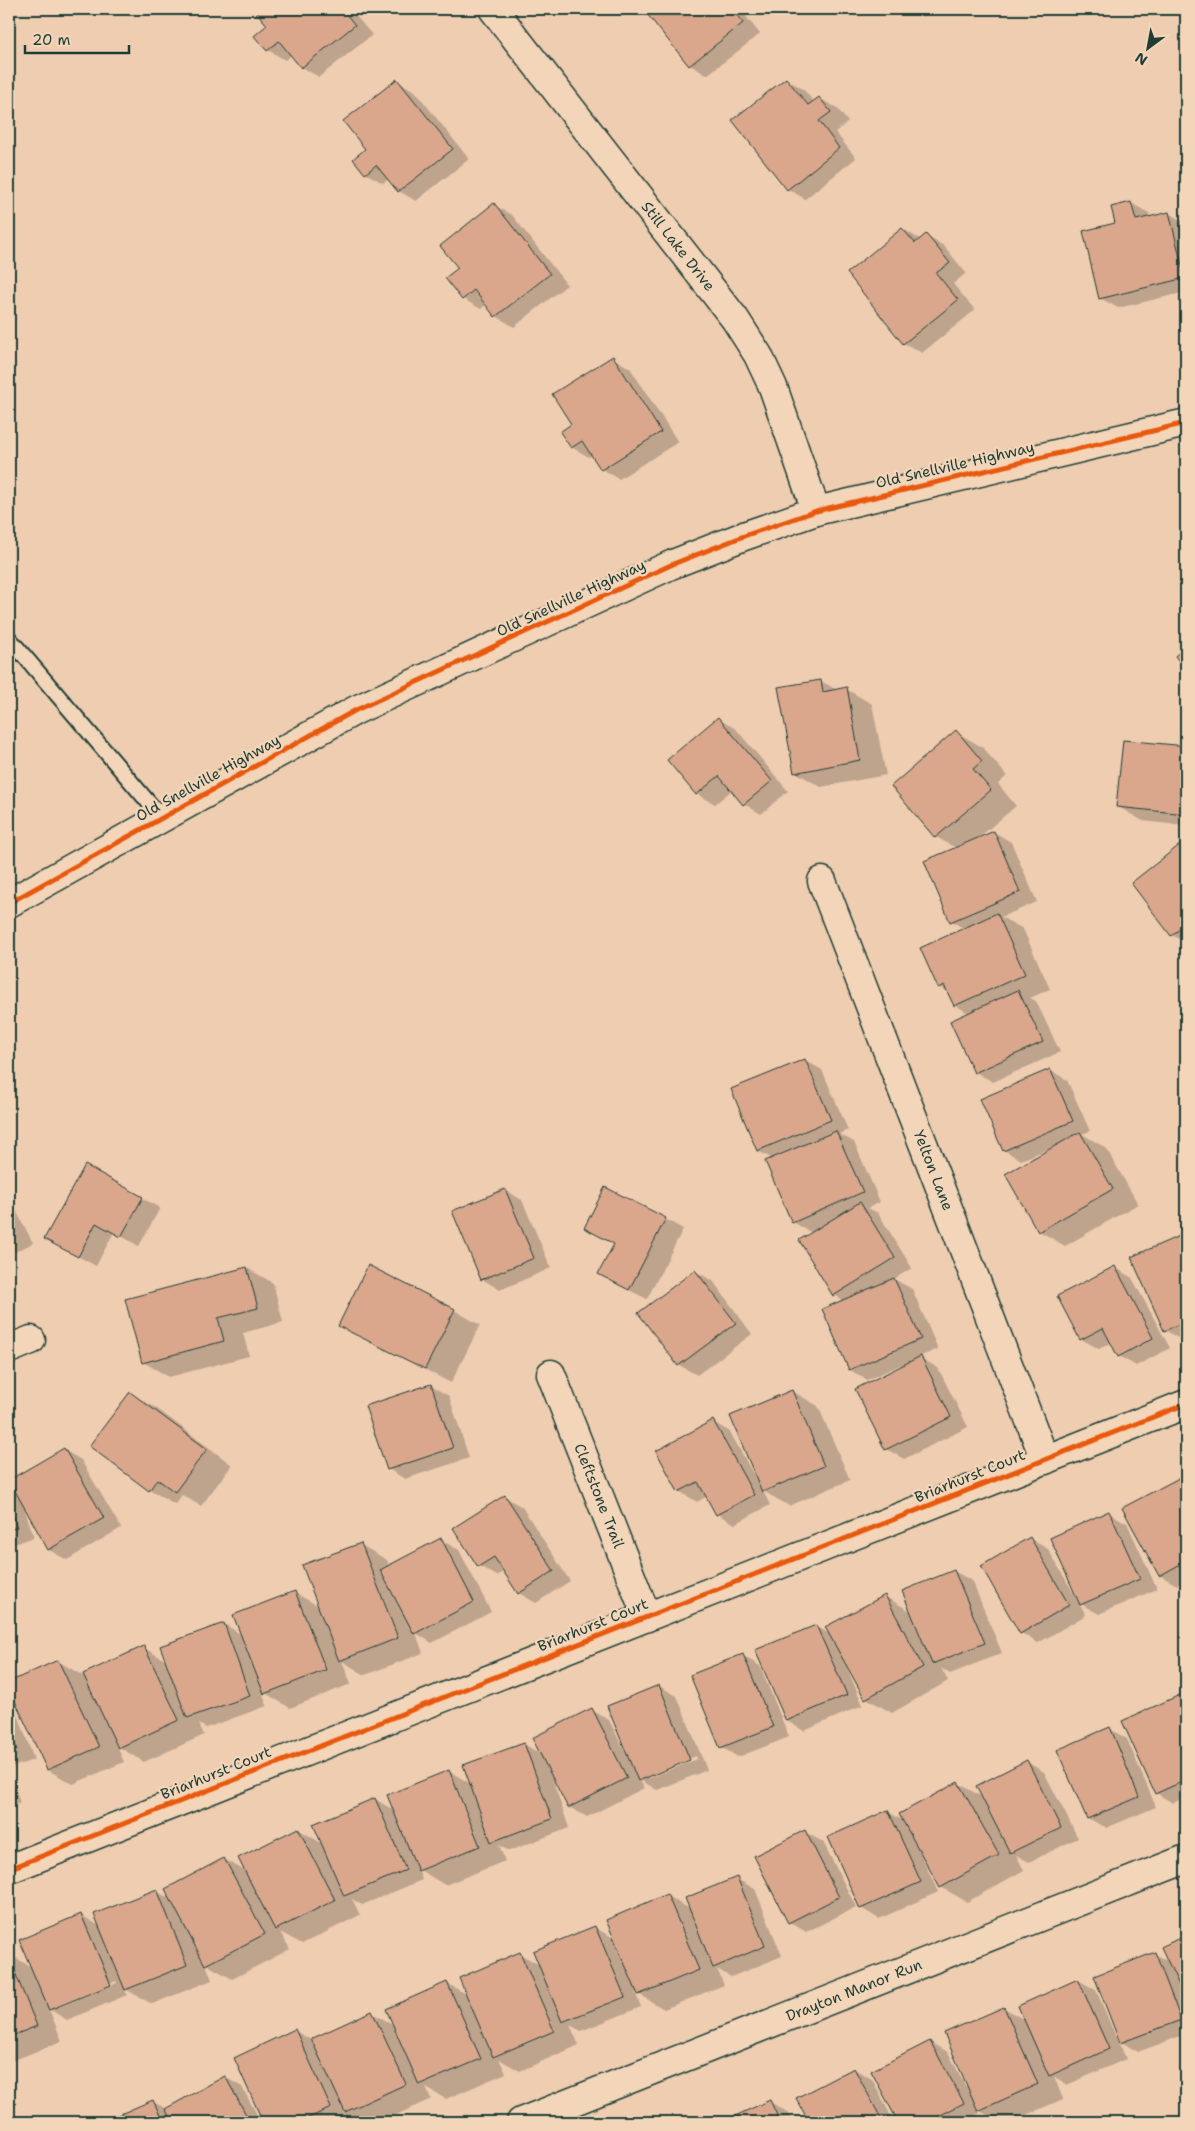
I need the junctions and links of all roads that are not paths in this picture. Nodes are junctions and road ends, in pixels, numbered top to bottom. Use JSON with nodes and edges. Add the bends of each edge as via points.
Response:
{"nodes":[{"id":1,"x":493,"y":9,"type":"edge"},
{"id":2,"x":1186,"y":423,"type":"edge"},
{"id":3,"x":816,"y":512,"type":"junction"},
{"id":4,"x":9,"y":638,"type":"edge"},
{"id":5,"x":162,"y":818,"type":"junction"},
{"id":6,"x":822,"y":881,"type":"dead end"},
{"id":7,"x":9,"y":903,"type":"edge"},
{"id":8,"x":551,"y":1374,"type":"dead end"},
{"id":9,"x":1186,"y":1404,"type":"edge"},
{"id":10,"x":1045,"y":1460,"type":"junction"},
{"id":11,"x":647,"y":1617,"type":"junction"},
{"id":12,"x":1186,"y":1858,"type":"edge"},
{"id":13,"x":9,"y":1869,"type":"edge"},
{"id":14,"x":521,"y":2122,"type":"edge"}],
"edges":[{"from":1,"to":3,"type":"street","name":"Still Lake Drive","via":[[735,319],[758,354],[785,417]]},
{"from":2,"to":3,"type":"street","name":"Old Snellville Highway"},
{"from":3,"to":5,"type":"street","name":"Old Snellville Highway","via":[[674,564],[356,710]]},
{"from":4,"to":5,"type":"lane"},
{"from":5,"to":7,"type":"street","name":"Old Snellville Highway"},
{"from":6,"to":10,"type":"street","name":"Yelton Lane"},
{"from":8,"to":11,"type":"street","name":"Cleftstone Trail"},
{"from":9,"to":10,"type":"street","name":"Briarhurst Court"},
{"from":10,"to":11,"type":"street","name":"Briarhurst Court"},
{"from":11,"to":13,"type":"street","name":"Briarhurst Court"},
{"from":12,"to":14,"type":"street","name":"Drayton Manor Run"}]}
